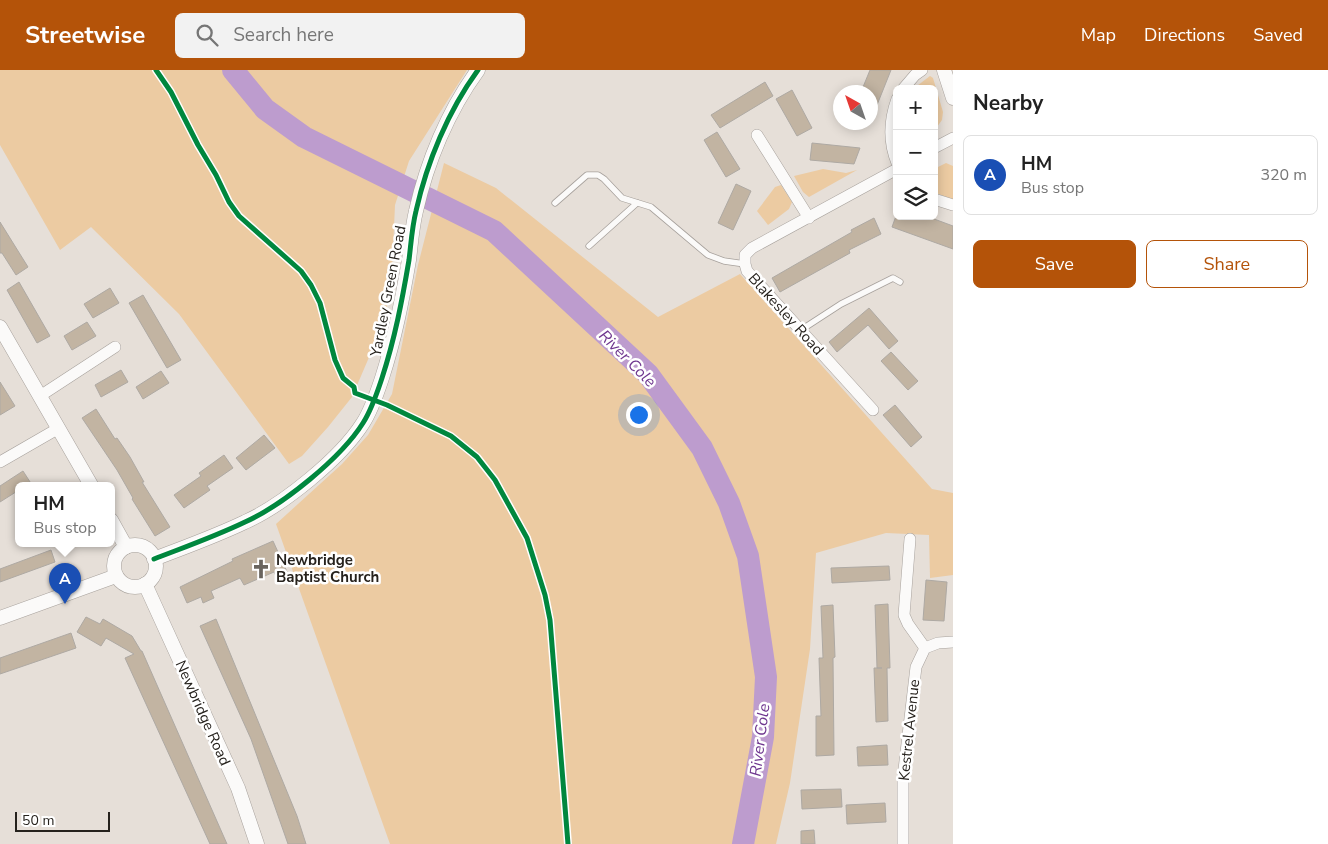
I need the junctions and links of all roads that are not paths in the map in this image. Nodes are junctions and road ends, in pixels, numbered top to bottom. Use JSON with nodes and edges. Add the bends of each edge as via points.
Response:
{"nodes":[{"id":1,"x":478,"y":70,"type":"edge"},
{"id":2,"x":922,"y":70,"type":"edge"},
{"id":3,"x":944,"y":70,"type":"edge"},
{"id":4,"x":906,"y":85,"type":"edge"},
{"id":5,"x":953,"y":98,"type":"edge"},
{"id":6,"x":893,"y":110,"type":"edge"},
{"id":7,"x":757,"y":135,"type":"dead end"},
{"id":8,"x":953,"y":138,"type":"edge"},
{"id":9,"x":938,"y":146,"type":"edge"},
{"id":10,"x":893,"y":151,"type":"edge"},
{"id":11,"x":893,"y":171,"type":"edge"},
{"id":12,"x":938,"y":200,"type":"edge"},
{"id":13,"x":555,"y":203,"type":"dead end"},
{"id":14,"x":637,"y":203,"type":"junction"},
{"id":15,"x":953,"y":205,"type":"edge"},
{"id":16,"x":809,"y":218,"type":"junction"},
{"id":17,"x":589,"y":246,"type":"dead end"},
{"id":18,"x":745,"y":264,"type":"junction"},
{"id":19,"x":900,"y":282,"type":"dead end"},
{"id":20,"x":0,"y":327,"type":"edge"},
{"id":21,"x":801,"y":330,"type":"junction"},
{"id":22,"x":115,"y":347,"type":"dead end"},
{"id":23,"x":40,"y":396,"type":"junction"},
{"id":24,"x":873,"y":410,"type":"dead end"},
{"id":25,"x":59,"y":428,"type":"junction"},
{"id":26,"x":0,"y":462,"type":"edge"},
{"id":27,"x":89,"y":482,"type":"edge"},
{"id":28,"x":115,"y":527,"type":"edge"},
{"id":29,"x":910,"y":539,"type":"dead end"},
{"id":30,"x":126,"y":547,"type":"junction"},
{"id":31,"x":154,"y":559,"type":"junction"},
{"id":32,"x":116,"y":576,"type":"junction"},
{"id":33,"x":145,"y":584,"type":"junction"},
{"id":34,"x":0,"y":618,"type":"edge"},
{"id":35,"x":953,"y":642,"type":"edge"},
{"id":36,"x":925,"y":648,"type":"junction"},
{"id":37,"x":258,"y":844,"type":"edge"},
{"id":38,"x":903,"y":844,"type":"edge"}],
"edges":[{"from":1,"to":31,"type":"street","name":"Yardley Green Road","via":[[445,126],[426,175],[415,212],[394,344],[363,424],[319,472],[247,522]]},
{"from":2,"to":4,"type":"street"},
{"from":3,"to":5,"type":"street"},
{"from":6,"to":10,"type":"street","via":[[890,142]]},
{"from":7,"to":16,"type":"street"},
{"from":8,"to":9,"type":"street"},
{"from":11,"to":16,"type":"street","name":"Blakesley Road"},
{"from":12,"to":15,"type":"street"},
{"from":13,"to":14,"type":"lane","via":[[587,175],[598,175],[622,198]]},
{"from":14,"to":17,"type":"lane"},
{"from":14,"to":18,"type":"lane","via":[[651,207],[708,255]]},
{"from":16,"to":18,"type":"street","name":"Blakesley Road","via":[[752,248],[745,255]]},
{"from":18,"to":21,"type":"street","name":"Blakesley Road","via":[[747,272]]},
{"from":19,"to":21,"type":"lane","via":[[893,278],[841,304]]},
{"from":20,"to":23,"type":"street"},
{"from":21,"to":24,"type":"street","name":"Blakesley Road"},
{"from":22,"to":23,"type":"street"},
{"from":23,"to":25,"type":"street"},
{"from":25,"to":26,"type":"street"},
{"from":25,"to":27,"type":"street"},
{"from":28,"to":30,"type":"street"},
{"from":29,"to":36,"type":"street","via":[[904,615]]},
{"from":30,"to":31,"type":"street","via":[[138,546],[151,553]]},
{"from":30,"to":32,"type":"street","via":[[114,562]]},
{"from":31,"to":33,"type":"street","via":[[153,576]]},
{"from":32,"to":33,"type":"street","via":[[129,586]]},
{"from":32,"to":34,"type":"street"},
{"from":33,"to":37,"type":"street","name":"Newbridge Road","via":[[238,788]]},
{"from":35,"to":36,"type":"street"},
{"from":36,"to":38,"type":"street","name":"Kestrel Avenue","via":[[916,667],[904,769]]}]}
